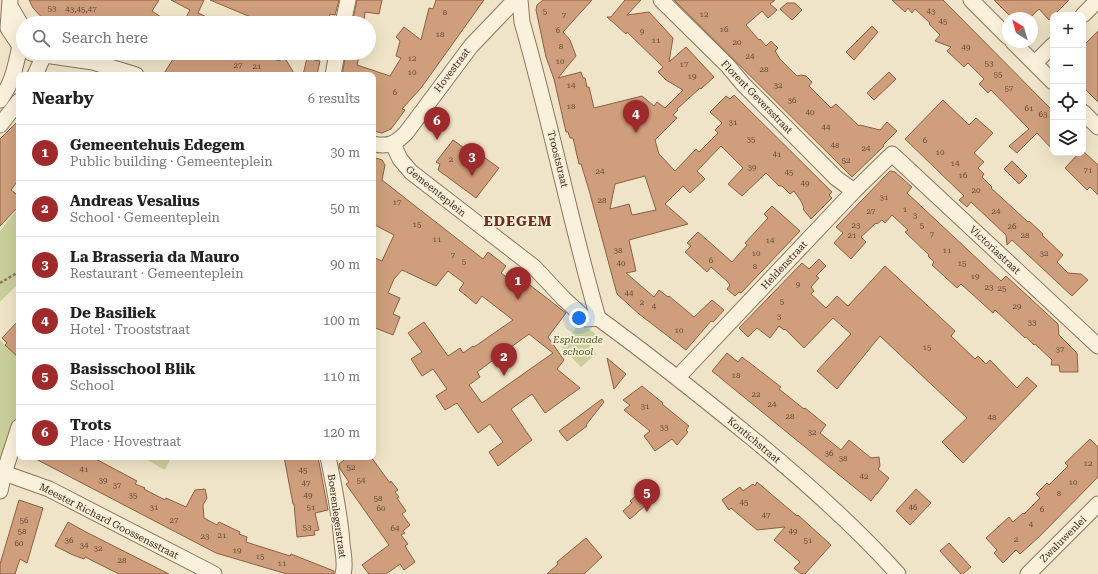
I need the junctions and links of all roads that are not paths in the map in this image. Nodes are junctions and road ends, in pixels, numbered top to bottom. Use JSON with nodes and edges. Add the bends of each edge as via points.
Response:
{"nodes":[{"id":1,"x":348,"y":0,"type":"edge"},
{"id":2,"x":515,"y":0,"type":"edge"},
{"id":3,"x":520,"y":0,"type":"edge"},
{"id":4,"x":661,"y":0,"type":"edge"},
{"id":5,"x":971,"y":0,"type":"edge"},
{"id":6,"x":1098,"y":0,"type":"edge"},
{"id":7,"x":10,"y":3,"type":"edge"},
{"id":8,"x":1086,"y":12,"type":"edge"},
{"id":9,"x":17,"y":16,"type":"edge"},
{"id":10,"x":345,"y":16,"type":"edge"},
{"id":11,"x":1002,"y":31,"type":"edge"},
{"id":12,"x":16,"y":36,"type":"edge"},
{"id":13,"x":1019,"y":48,"type":"edge"},
{"id":14,"x":1050,"y":48,"type":"edge"},
{"id":15,"x":25,"y":60,"type":"edge"},
{"id":16,"x":33,"y":60,"type":"edge"},
{"id":17,"x":83,"y":60,"type":"edge"},
{"id":18,"x":336,"y":60,"type":"edge"},
{"id":19,"x":1035,"y":63,"type":"junction"},
{"id":20,"x":17,"y":72,"type":"edge"},
{"id":21,"x":35,"y":72,"type":"edge"},
{"id":22,"x":126,"y":72,"type":"edge"},
{"id":23,"x":334,"y":72,"type":"edge"},
{"id":24,"x":16,"y":73,"type":"edge"},
{"id":25,"x":1050,"y":79,"type":"edge"},
{"id":26,"x":0,"y":100,"type":"edge"},
{"id":27,"x":16,"y":104,"type":"edge"},
{"id":28,"x":1086,"y":115,"type":"edge"},
{"id":29,"x":1,"y":122,"type":"edge"},
{"id":30,"x":1098,"y":127,"type":"edge"},
{"id":31,"x":376,"y":144,"type":"edge"},
{"id":32,"x":393,"y":144,"type":"junction"},
{"id":33,"x":892,"y":154,"type":"joint"},
{"id":34,"x":854,"y":191,"type":"junction"},
{"id":35,"x":598,"y":318,"type":"junction"},
{"id":36,"x":1098,"y":346,"type":"edge"},
{"id":37,"x":678,"y":377,"type":"junction"},
{"id":38,"x":16,"y":436,"type":"edge"},
{"id":39,"x":329,"y":460,"type":"edge"},
{"id":40,"x":4,"y":473,"type":"junction"},
{"id":41,"x":0,"y":491,"type":"edge"},
{"id":42,"x":1098,"y":504,"type":"edge"},
{"id":43,"x":188,"y":568,"type":"edge"},
{"id":44,"x":214,"y":574,"type":"edge"},
{"id":45,"x":343,"y":574,"type":"edge"},
{"id":46,"x":898,"y":574,"type":"edge"},
{"id":47,"x":1028,"y":574,"type":"edge"}],
"edges":[{"from":1,"to":10,"type":"street"},
{"from":2,"to":32,"type":"street","name":"Hovestraat","via":[[471,46],[406,133]]},
{"from":3,"to":35,"type":"street","name":"Trooststraat","via":[[522,22]]},
{"from":4,"to":34,"type":"street","name":"Florent Geversstraat","via":[[836,178]]},
{"from":5,"to":11,"type":"street"},
{"from":6,"to":8,"type":"street"},
{"from":7,"to":9,"type":"street"},
{"from":7,"to":12,"type":"street","via":[[8,28]]},
{"from":13,"to":19,"type":"street"},
{"from":14,"to":19,"type":"street"},
{"from":15,"to":20,"type":"street"},
{"from":16,"to":21,"type":"street"},
{"from":17,"to":22,"type":"street"},
{"from":18,"to":23,"type":"street"},
{"from":19,"to":25,"type":"street"},
{"from":24,"to":26,"type":"street"},
{"from":27,"to":29,"type":"street"},
{"from":28,"to":30,"type":"street"},
{"from":31,"to":32,"type":"street"},
{"from":32,"to":35,"type":"street","name":"Gemeenteplein","via":[[400,159],[411,172],[534,267],[586,319]]},
{"from":33,"to":34,"type":"street","name":"Heldenstraat"},
{"from":33,"to":36,"type":"street","name":"Victoriastraat"},
{"from":34,"to":37,"type":"street","name":"Heldenstraat"},
{"from":35,"to":37,"type":"street","name":"Kontichstraat"},
{"from":37,"to":46,"type":"street","name":"Kontichstraat","via":[[812,488],[841,514]]},
{"from":38,"to":40,"type":"street"},
{"from":39,"to":45,"type":"street","name":"Boerenlegerstraat","via":[[340,526],[345,567]]},
{"from":40,"to":41,"type":"street"},
{"from":40,"to":43,"type":"street","name":"Meester Richard Goossensstraat","via":[[49,489]]},
{"from":42,"to":47,"type":"street","name":"Zwaluwenlei"},
{"from":43,"to":44,"type":"street","name":"Meester Richard Goossensstraat"}]}
